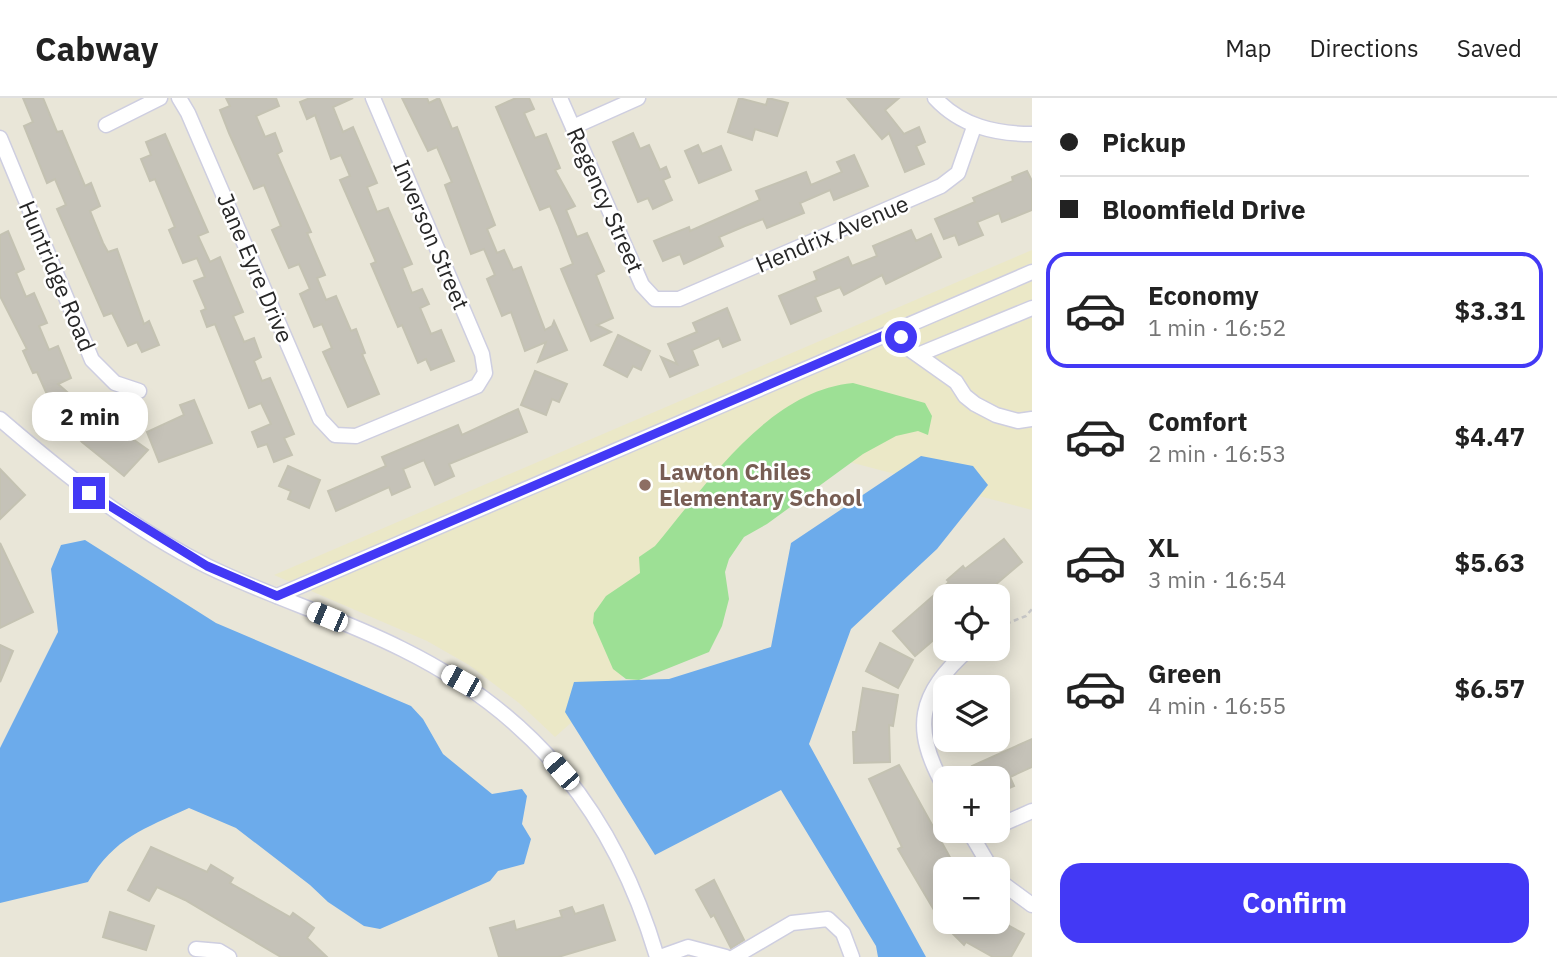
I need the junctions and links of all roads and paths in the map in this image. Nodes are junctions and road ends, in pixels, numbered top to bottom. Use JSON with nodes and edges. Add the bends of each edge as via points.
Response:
{"nodes":[{"id":1,"x":160,"y":98,"type":"edge"},
{"id":2,"x":179,"y":98,"type":"edge"},
{"id":3,"x":373,"y":98,"type":"edge"},
{"id":4,"x":560,"y":98,"type":"edge"},
{"id":5,"x":638,"y":98,"type":"edge"},
{"id":6,"x":934,"y":98,"type":"edge"},
{"id":7,"x":106,"y":125,"type":"dead end"},
{"id":8,"x":573,"y":127,"type":"junction"},
{"id":9,"x":974,"y":127,"type":"junction"},
{"id":10,"x":1032,"y":134,"type":"edge"},
{"id":11,"x":0,"y":138,"type":"edge"},
{"id":12,"x":1032,"y":272,"type":"edge"},
{"id":13,"x":655,"y":299,"type":"joint"},
{"id":14,"x":1032,"y":308,"type":"edge"},
{"id":15,"x":901,"y":328,"type":"junction"},
{"id":16,"x":920,"y":354,"type":"junction"},
{"id":17,"x":485,"y":373,"type":"joint"},
{"id":18,"x":139,"y":391,"type":"dead end"},
{"id":19,"x":0,"y":419,"type":"edge"},
{"id":20,"x":1032,"y":419,"type":"edge"},
{"id":21,"x":277,"y":596,"type":"junction"},
{"id":22,"x":1032,"y":608,"type":"edge"},
{"id":23,"x":1010,"y":622,"type":"edge"},
{"id":24,"x":955,"y":661,"type":"edge"},
{"id":25,"x":934,"y":766,"type":"edge"},
{"id":26,"x":1032,"y":811,"type":"edge"},
{"id":27,"x":1010,"y":821,"type":"edge"},
{"id":28,"x":1010,"y":889,"type":"edge"},
{"id":29,"x":1032,"y":905,"type":"edge"},
{"id":30,"x":196,"y":949,"type":"dead end"},
{"id":31,"x":689,"y":952,"type":"edge"},
{"id":32,"x":229,"y":957,"type":"edge"},
{"id":33,"x":658,"y":957,"type":"edge"},
{"id":34,"x":726,"y":957,"type":"edge"},
{"id":35,"x":734,"y":957,"type":"edge"},
{"id":36,"x":852,"y":957,"type":"edge"}],
"edges":[{"from":1,"to":7,"type":"street"},
{"from":2,"to":17,"type":"street","name":"Jane Eyre Drive","via":[[320,419],[335,435],[356,436],[405,416],[477,386]]},
{"from":3,"to":17,"type":"street","name":"Inverson Street","via":[[482,354]]},
{"from":4,"to":8,"type":"street","name":"Regency Street"},
{"from":5,"to":8,"type":"street"},
{"from":6,"to":9,"type":"street"},
{"from":8,"to":13,"type":"street","name":"Regency Street","via":[[642,285]]},
{"from":9,"to":10,"type":"street"},
{"from":9,"to":13,"type":"street","name":"Hendrix Avenue","via":[[958,173],[941,186],[679,299]]},
{"from":11,"to":18,"type":"street","name":"Huntridge Road","via":[[92,360],[115,383]]},
{"from":12,"to":15,"type":"street"},
{"from":14,"to":16,"type":"street"},
{"from":15,"to":16,"type":"street","via":[[908,348]]},
{"from":15,"to":21,"type":"street"},
{"from":16,"to":20,"type":"street","via":[[975,404],[1018,421]]},
{"from":19,"to":21,"type":"street","via":[[89,493],[146,531],[207,566]]},
{"from":21,"to":33,"type":"street","via":[[402,648],[461,681],[508,717],[577,789],[606,833],[641,903]]},
{"from":22,"to":23,"type":"path","via":[[1026,616]]},
{"from":24,"to":25,"type":"street","via":[[927,699],[924,728]]},
{"from":26,"to":27,"type":"street"},
{"from":28,"to":29,"type":"street"},
{"from":30,"to":32,"type":"street"},
{"from":31,"to":33,"type":"street"},
{"from":31,"to":34,"type":"street"},
{"from":35,"to":36,"type":"street","via":[[792,923],[828,919],[843,933]]}]}
